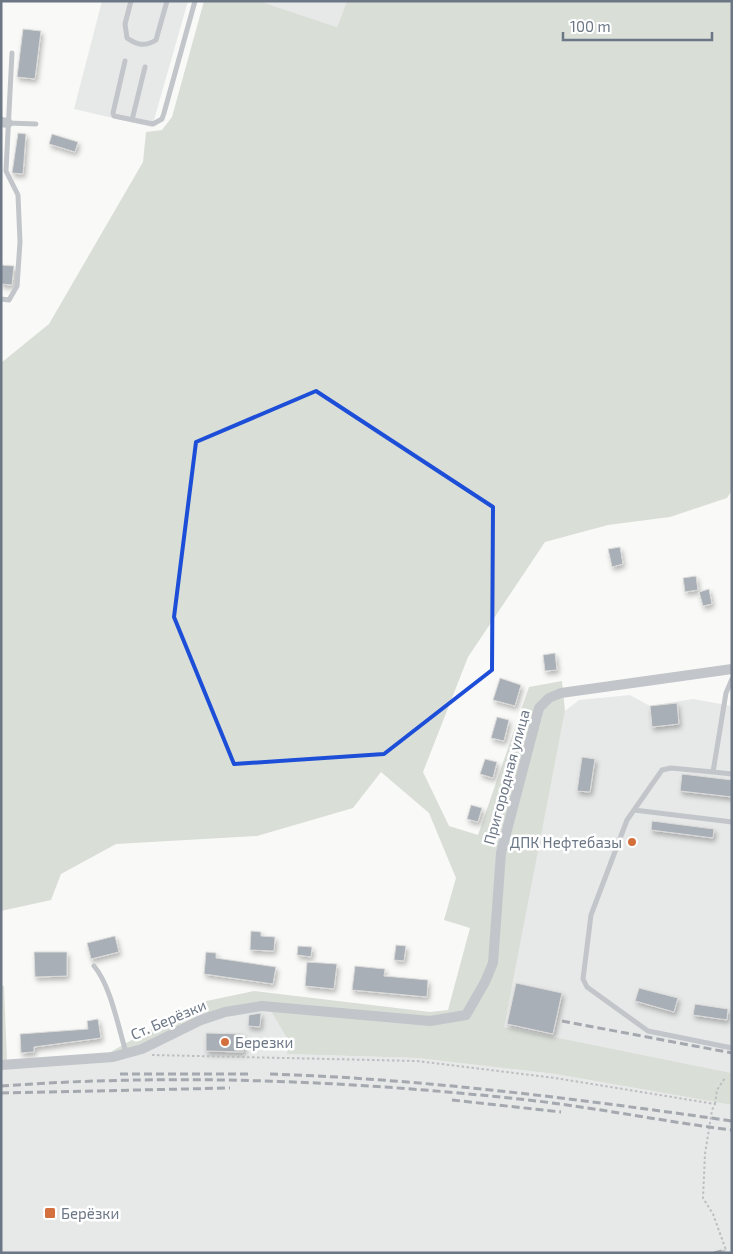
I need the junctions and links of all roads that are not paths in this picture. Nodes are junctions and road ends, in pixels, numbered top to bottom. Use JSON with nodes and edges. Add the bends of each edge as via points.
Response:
{"nodes":[{"id":1,"x":131,"y":1,"type":"edge"},
{"id":2,"x":167,"y":1,"type":"edge"},
{"id":3,"x":195,"y":1,"type":"edge"},
{"id":4,"x":12,"y":53,"type":"dead end"},
{"id":5,"x":125,"y":61,"type":"dead end"},
{"id":6,"x":145,"y":67,"type":"dead end"},
{"id":7,"x":132,"y":120,"type":"junction"},
{"id":8,"x":5,"y":122,"type":"edge"},
{"id":9,"x":36,"y":124,"type":"dead end"},
{"id":10,"x":4,"y":171,"type":"edge"},
{"id":11,"x":1,"y":299,"type":"edge"},
{"id":12,"x":732,"y":669,"type":"edge"},
{"id":13,"x":732,"y":679,"type":"edge"},
{"id":14,"x":729,"y":694,"type":"edge"},
{"id":15,"x":713,"y":772,"type":"junction"},
{"id":16,"x":732,"y":774,"type":"edge"},
{"id":17,"x":634,"y":810,"type":"junction"},
{"id":18,"x":732,"y":822,"type":"edge"},
{"id":19,"x":94,"y":966,"type":"dead end"},
{"id":20,"x":466,"y":1015,"type":"joint"},
{"id":21,"x":732,"y":1048,"type":"edge"},
{"id":22,"x":126,"y":1052,"type":"junction"},
{"id":23,"x":1,"y":1065,"type":"edge"}],
"edges":[{"from":1,"to":2,"type":"lane","via":[[125,24],[127,38],[146,45],[156,40]]},
{"from":3,"to":7,"type":"lane","via":[[162,119],[153,124]]},
{"from":4,"to":8,"type":"lane"},
{"from":5,"to":7,"type":"lane","via":[[113,113]]},
{"from":6,"to":7,"type":"lane"},
{"from":8,"to":9,"type":"lane"},
{"from":8,"to":10,"type":"lane"},
{"from":10,"to":11,"type":"lane","via":[[18,194],[20,242],[17,286],[9,300]]},
{"from":12,"to":20,"type":"street","name":"Пригородная улица","via":[[560,693],[549,698],[540,708],[501,853],[493,963]]},
{"from":13,"to":14,"type":"lane"},
{"from":14,"to":15,"type":"lane"},
{"from":15,"to":16,"type":"lane"},
{"from":15,"to":17,"type":"lane","via":[[662,770]]},
{"from":17,"to":18,"type":"lane"},
{"from":17,"to":21,"type":"lane","via":[[627,820],[591,915],[585,984],[648,1031]]},
{"from":19,"to":22,"type":"lane","via":[[108,992]]},
{"from":20,"to":22,"type":"street","name":"Ст. Берёзки","via":[[430,1021],[246,1007],[201,1020],[142,1049]]},
{"from":22,"to":23,"type":"street","name":"Ст. Берёзки","via":[[113,1057]]}]}
